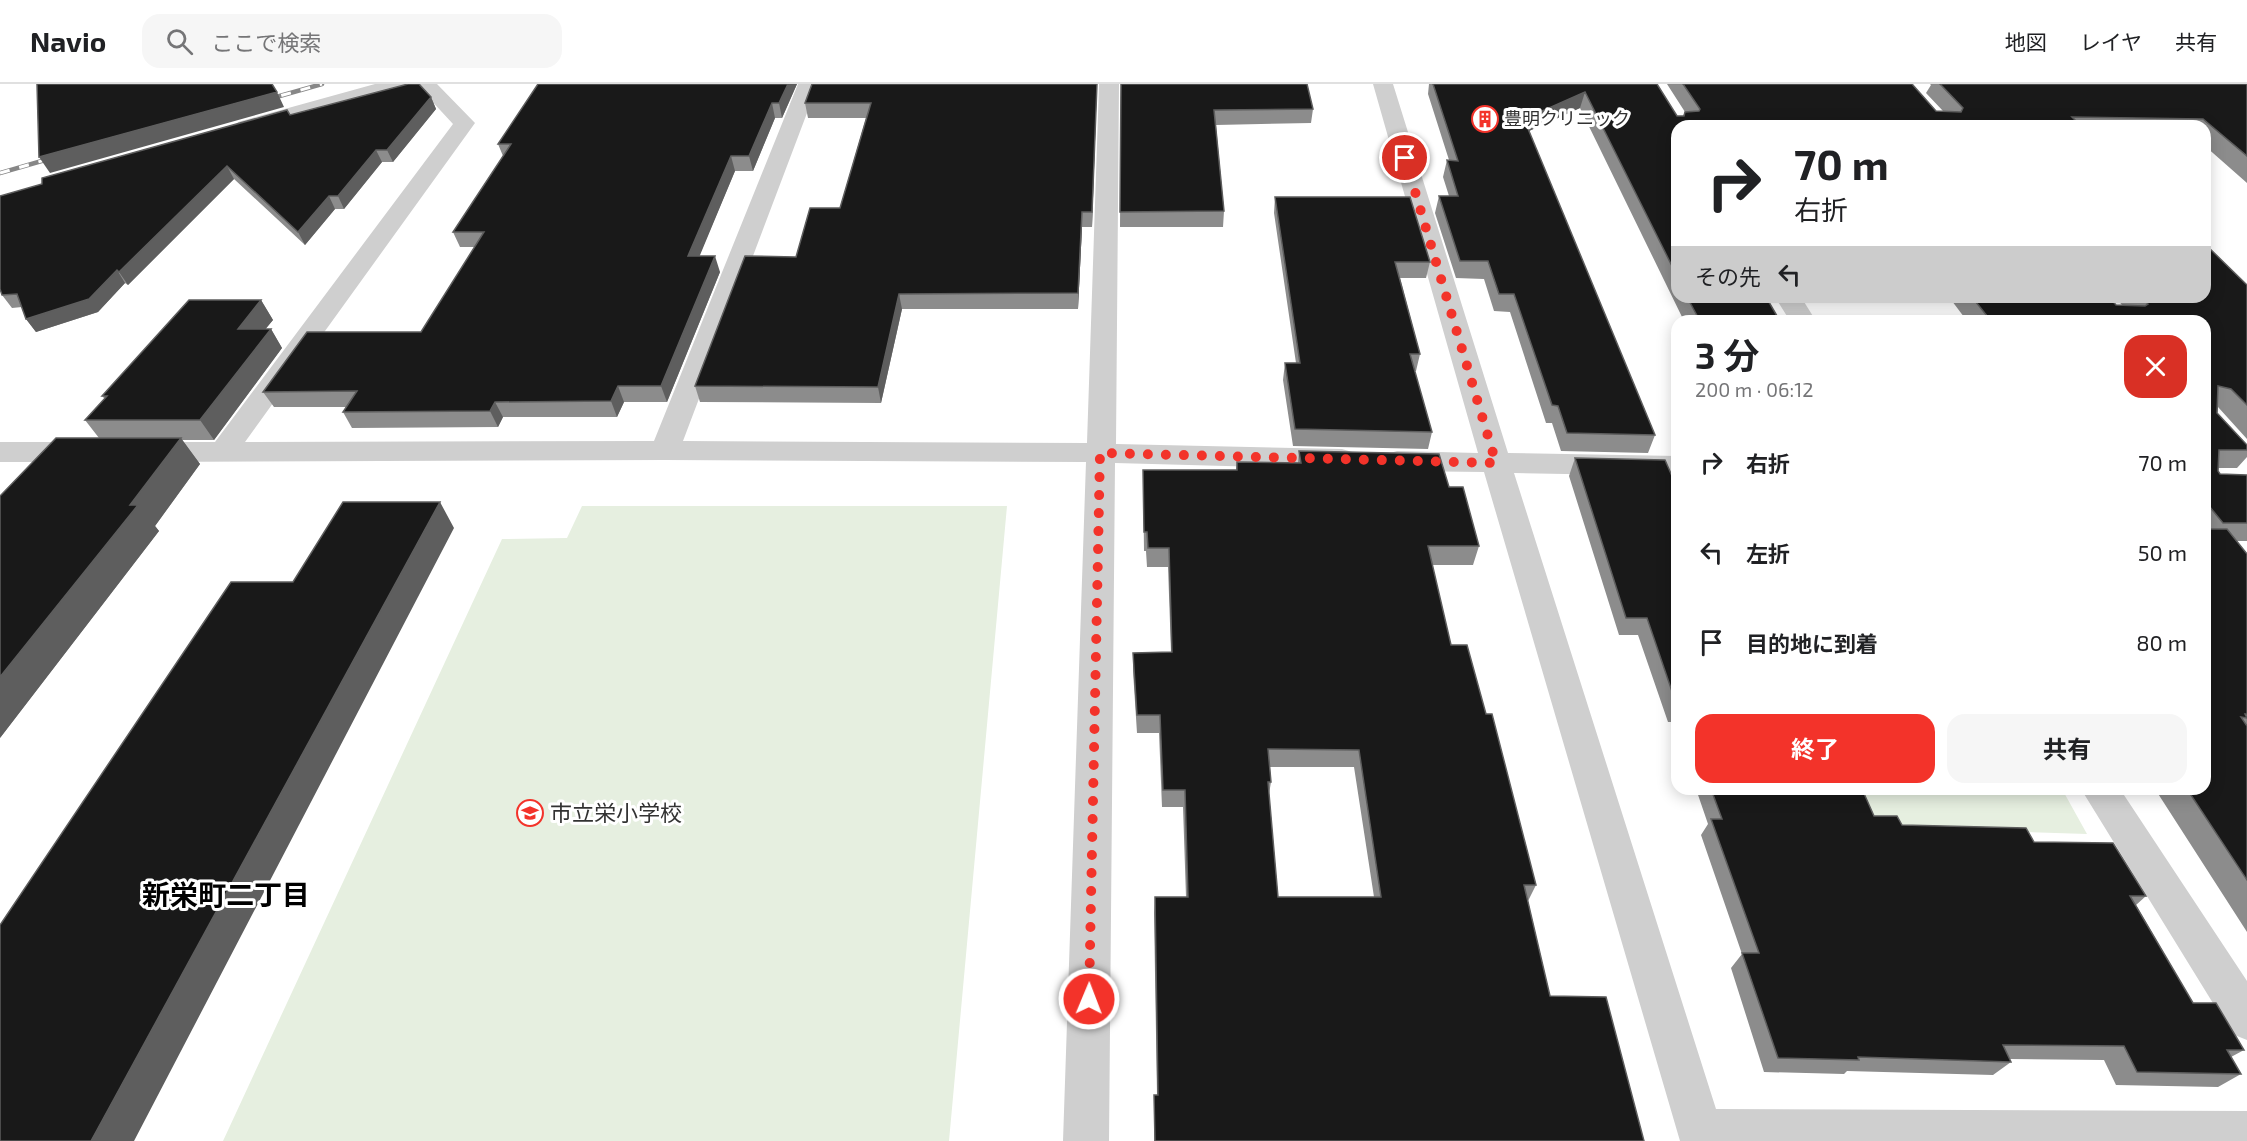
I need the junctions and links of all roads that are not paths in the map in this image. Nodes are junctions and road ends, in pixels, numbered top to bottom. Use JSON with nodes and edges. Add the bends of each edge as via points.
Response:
{"nodes":[{"id":1,"x":397,"y":84,"type":"edge"},
{"id":2,"x":426,"y":84,"type":"edge"},
{"id":3,"x":808,"y":84,"type":"edge"},
{"id":4,"x":1109,"y":84,"type":"edge"},
{"id":5,"x":1383,"y":84,"type":"edge"},
{"id":6,"x":227,"y":132,"type":"edge"},
{"id":7,"x":665,"y":450,"type":"junction"},
{"id":8,"x":0,"y":452,"type":"edge"},
{"id":9,"x":223,"y":452,"type":"junction"},
{"id":10,"x":1100,"y":453,"type":"junction"},
{"id":11,"x":1496,"y":463,"type":"junction"},
{"id":12,"x":1671,"y":466,"type":"edge"},
{"id":13,"x":2104,"y":795,"type":"edge"},
{"id":14,"x":2247,"y":1019,"type":"edge"},
{"id":15,"x":2247,"y":1134,"type":"edge"},
{"id":16,"x":1701,"y":1136,"type":"edge"},
{"id":17,"x":1086,"y":1141,"type":"edge"}],
"edges":[{"from":1,"to":6,"type":"street"},
{"from":2,"to":9,"type":"street","via":[[464,123]]},
{"from":3,"to":7,"type":"street"},
{"from":4,"to":10,"type":"street"},
{"from":5,"to":11,"type":"street"},
{"from":7,"to":9,"type":"street"},
{"from":7,"to":10,"type":"street"},
{"from":8,"to":9,"type":"street"},
{"from":10,"to":11,"type":"street"},
{"from":10,"to":17,"type":"street"},
{"from":11,"to":12,"type":"street"},
{"from":11,"to":16,"type":"street"},
{"from":13,"to":14,"type":"street"},
{"from":15,"to":16,"type":"street"}]}
